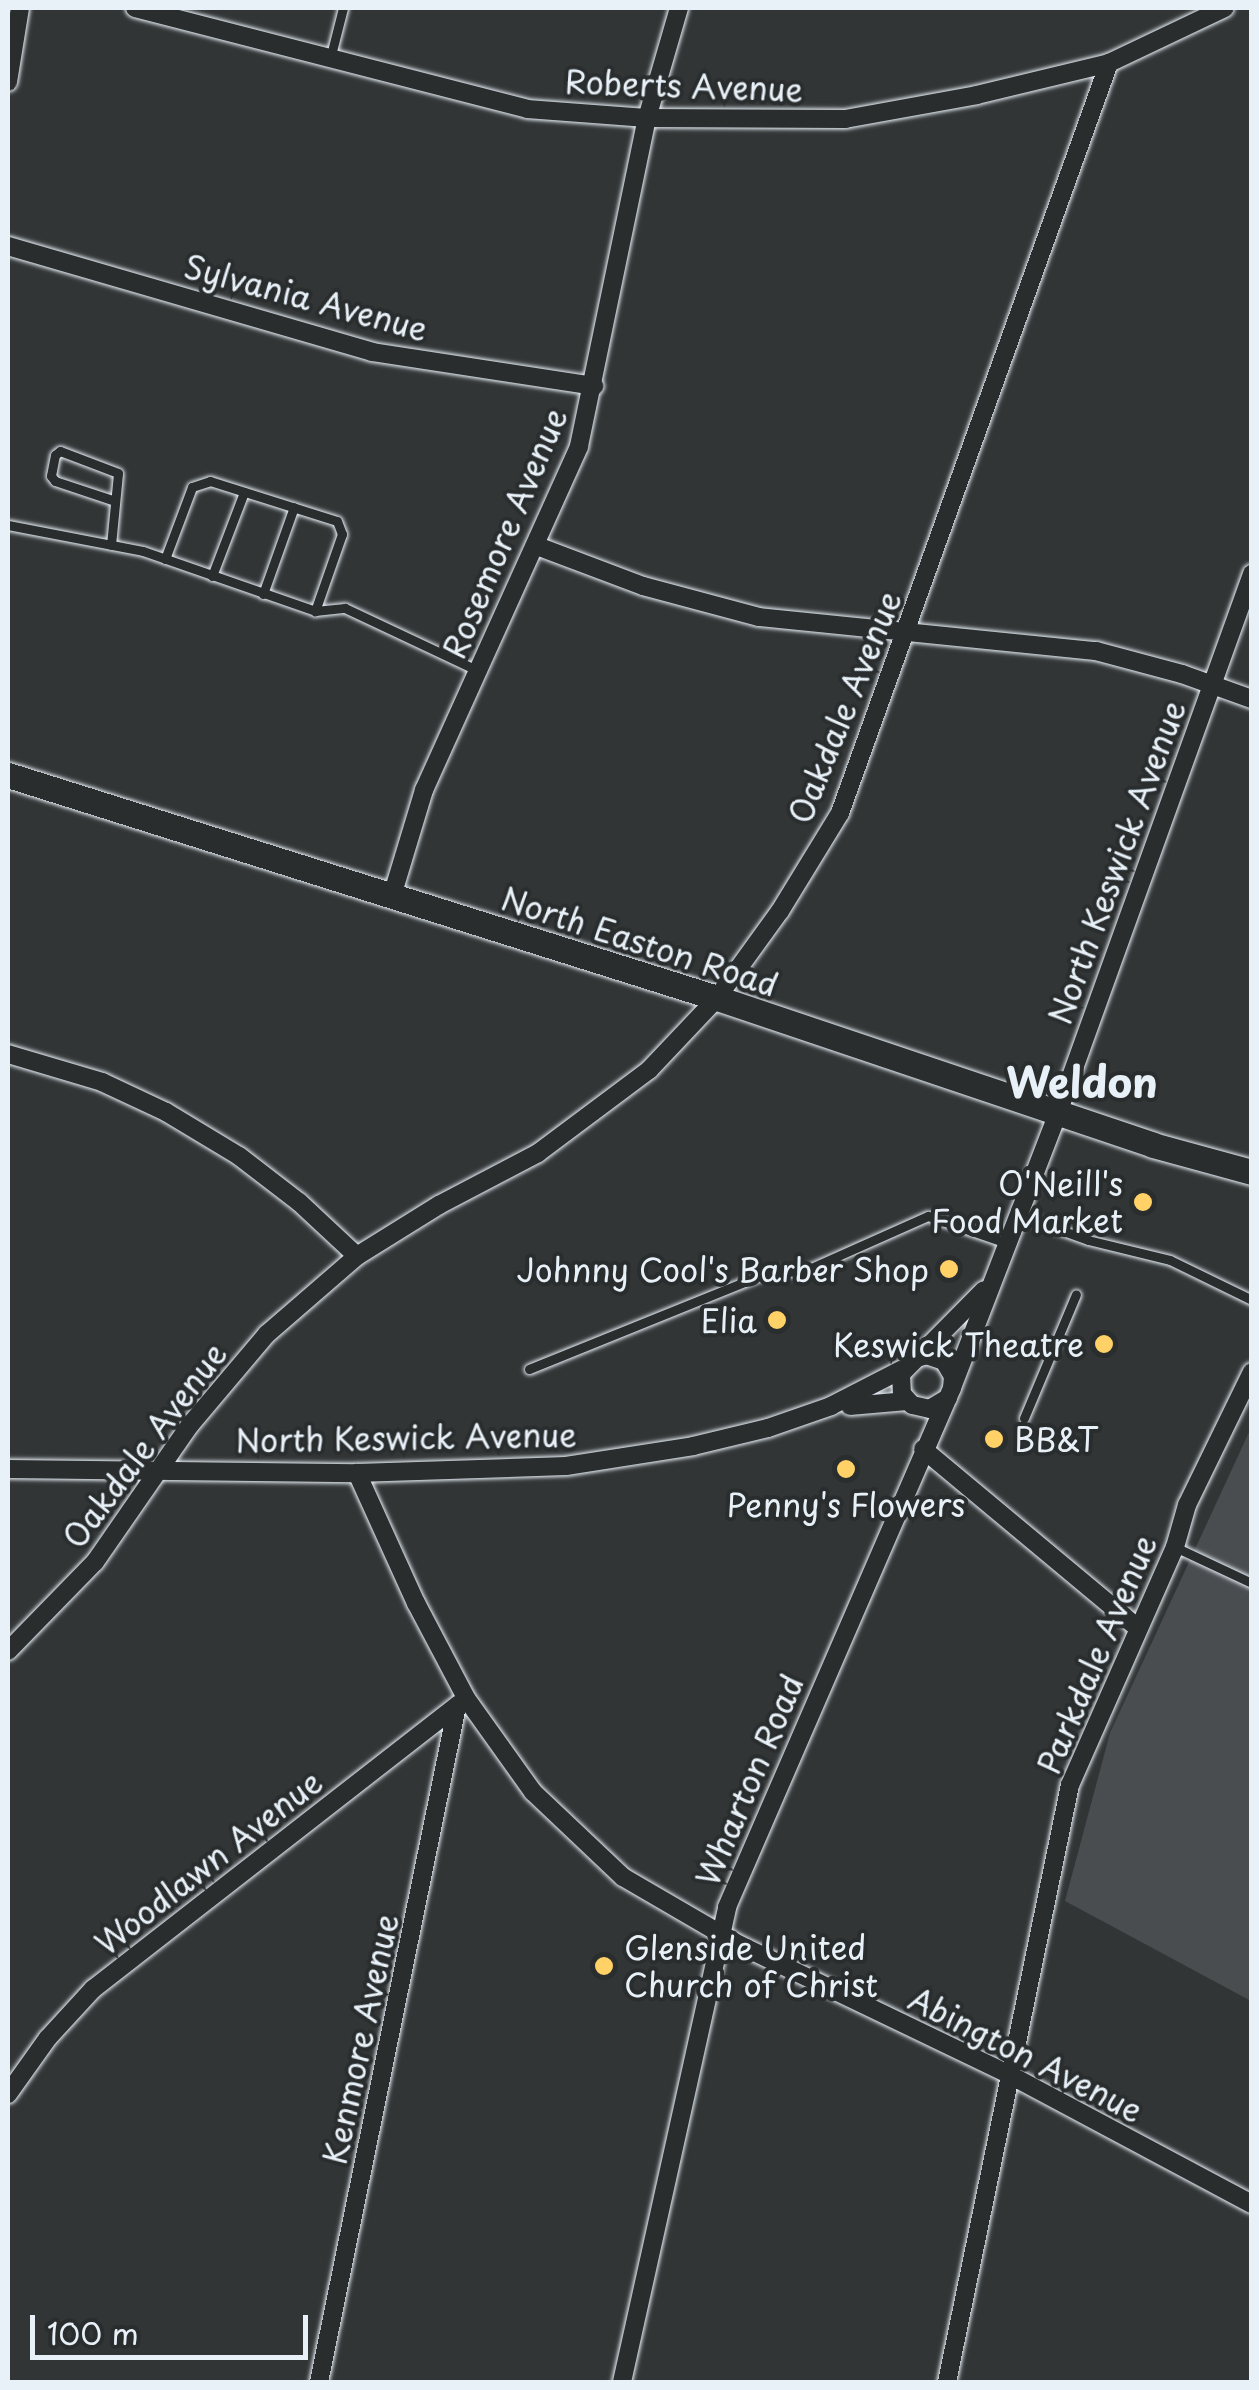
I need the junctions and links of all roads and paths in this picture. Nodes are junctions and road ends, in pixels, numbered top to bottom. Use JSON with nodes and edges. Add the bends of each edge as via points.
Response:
{"nodes":[{"id":1,"x":20,"y":8,"type":"edge"},
{"id":2,"x":135,"y":8,"type":"edge"},
{"id":3,"x":343,"y":8,"type":"edge"},
{"id":4,"x":679,"y":8,"type":"edge"},
{"id":5,"x":1225,"y":8,"type":"edge"},
{"id":6,"x":330,"y":60,"type":"junction"},
{"id":7,"x":1109,"y":62,"type":"junction"},
{"id":8,"x":8,"y":82,"type":"edge"},
{"id":9,"x":647,"y":118,"type":"junction"},
{"id":10,"x":8,"y":246,"type":"edge"},
{"id":11,"x":594,"y":386,"type":"junction"},
{"id":12,"x":244,"y":492,"type":"junction"},
{"id":13,"x":115,"y":501,"type":"junction"},
{"id":14,"x":294,"y":507,"type":"junction"},
{"id":15,"x":8,"y":524,"type":"edge"},
{"id":16,"x":111,"y":545,"type":"junction"},
{"id":17,"x":537,"y":546,"type":"junction"},
{"id":18,"x":165,"y":559,"type":"junction"},
{"id":19,"x":1252,"y":574,"type":"edge"},
{"id":20,"x":212,"y":576,"type":"junction"},
{"id":21,"x":263,"y":594,"type":"junction"},
{"id":22,"x":315,"y":611,"type":"junction"},
{"id":23,"x":908,"y":633,"type":"junction"},
{"id":24,"x":479,"y":671,"type":"junction"},
{"id":25,"x":1211,"y":686,"type":"junction"},
{"id":26,"x":1252,"y":699,"type":"edge"},
{"id":27,"x":8,"y":775,"type":"edge"},
{"id":28,"x":392,"y":896,"type":"junction"},
{"id":29,"x":717,"y":998,"type":"junction"},
{"id":30,"x":8,"y":1054,"type":"edge"},
{"id":31,"x":1059,"y":1110,"type":"junction"},
{"id":32,"x":1252,"y":1172,"type":"edge"},
{"id":33,"x":1019,"y":1214,"type":"junction"},
{"id":34,"x":1007,"y":1243,"type":"junction"},
{"id":35,"x":357,"y":1256,"type":"junction"},
{"id":36,"x":990,"y":1282,"type":"junction"},
{"id":37,"x":1076,"y":1294,"type":"dead end"},
{"id":38,"x":1252,"y":1300,"type":"edge"},
{"id":39,"x":909,"y":1363,"type":"junction"},
{"id":40,"x":530,"y":1369,"type":"dead end"},
{"id":41,"x":1252,"y":1372,"type":"edge"},
{"id":42,"x":952,"y":1389,"type":"junction"},
{"id":43,"x":910,"y":1403,"type":"junction"},
{"id":44,"x":800,"y":1417,"type":"junction"},
{"id":45,"x":1024,"y":1418,"type":"dead end"},
{"id":46,"x":923,"y":1450,"type":"junction"},
{"id":47,"x":8,"y":1469,"type":"edge"},
{"id":48,"x":161,"y":1471,"type":"junction"},
{"id":49,"x":356,"y":1473,"type":"junction"},
{"id":50,"x":1176,"y":1547,"type":"junction"},
{"id":51,"x":1252,"y":1583,"type":"edge"},
{"id":52,"x":1136,"y":1627,"type":"junction"},
{"id":53,"x":8,"y":1651,"type":"edge"},
{"id":54,"x":462,"y":1702,"type":"junction"},
{"id":55,"x":721,"y":1934,"type":"junction"},
{"id":56,"x":1010,"y":2075,"type":"junction"},
{"id":57,"x":8,"y":2094,"type":"edge"},
{"id":58,"x":1252,"y":2204,"type":"edge"},
{"id":59,"x":319,"y":2382,"type":"edge"},
{"id":60,"x":622,"y":2382,"type":"edge"},
{"id":61,"x":947,"y":2382,"type":"edge"}],
"edges":[{"from":1,"to":8,"type":"street"},
{"from":2,"to":6,"type":"street","name":"Roberts Avenue"},
{"from":3,"to":6,"type":"lane"},
{"from":4,"to":9,"type":"street","name":"Rosemore Avenue"},
{"from":5,"to":7,"type":"street","name":"Roberts Avenue"},
{"from":6,"to":9,"type":"street","name":"Roberts Avenue","via":[[528,108]]},
{"from":7,"to":9,"type":"street","name":"Roberts Avenue","via":[[846,120]]},
{"from":7,"to":23,"type":"street","name":"Oakdale Avenue"},
{"from":9,"to":11,"type":"street","name":"Rosemore Avenue"},
{"from":10,"to":11,"type":"street","name":"Sylvania Avenue","via":[[372,352]]},
{"from":11,"to":17,"type":"street","name":"Rosemore Avenue","via":[[580,446]]},
{"from":12,"to":14,"type":"lane"},
{"from":12,"to":18,"type":"lane","via":[[210,481],[192,487]]},
{"from":12,"to":20,"type":"lane"},
{"from":13,"to":13,"type":"lane","via":[[118,473],[60,451],[55,455],[55,481]]},
{"from":13,"to":16,"type":"lane"},
{"from":14,"to":21,"type":"lane"},
{"from":14,"to":22,"type":"lane","via":[[338,521],[342,534]]},
{"from":15,"to":16,"type":"lane"},
{"from":16,"to":18,"type":"lane"},
{"from":17,"to":23,"type":"street","via":[[642,586],[760,617]]},
{"from":17,"to":24,"type":"street","name":"Rosemore Avenue"},
{"from":18,"to":20,"type":"lane"},
{"from":19,"to":25,"type":"street","name":"North Keswick Avenue"},
{"from":20,"to":21,"type":"lane"},
{"from":21,"to":22,"type":"lane"},
{"from":22,"to":24,"type":"lane","via":[[345,608]]},
{"from":23,"to":25,"type":"street","via":[[1096,650]]},
{"from":23,"to":29,"type":"street","name":"Oakdale Avenue","via":[[840,814]]},
{"from":24,"to":28,"type":"street","name":"Rosemore Avenue","via":[[424,790]]},
{"from":25,"to":26,"type":"street"},
{"from":25,"to":31,"type":"street","name":"North Keswick Avenue"},
{"from":27,"to":28,"type":"main road","name":"North Easton Road"},
{"from":28,"to":29,"type":"main road","name":"North Easton Road"},
{"from":29,"to":31,"type":"main road","name":"North Easton Road"},
{"from":29,"to":35,"type":"street","name":"Oakdale Avenue","via":[[648,1070],[538,1153]]},
{"from":30,"to":35,"type":"street","via":[[98,1081],[166,1112],[239,1156]]},
{"from":31,"to":32,"type":"main road","name":"North Easton Road"},
{"from":31,"to":33,"type":"street","name":"North Keswick Avenue"},
{"from":33,"to":34,"type":"street","name":"North Keswick Avenue"},
{"from":33,"to":38,"type":"lane","via":[[1170,1260]]},
{"from":34,"to":36,"type":"street","name":"North Keswick Avenue"},
{"from":34,"to":40,"type":"lane","via":[[928,1216],[802,1272],[772,1271]]},
{"from":35,"to":48,"type":"street","name":"Oakdale Avenue","via":[[267,1334],[190,1425]]},
{"from":36,"to":39,"type":"street","name":"North Keswick Avenue"},
{"from":36,"to":42,"type":"street","name":"North Keswick Avenue"},
{"from":37,"to":45,"type":"lane"},
{"from":39,"to":42,"type":"street","via":[[926,1355],[944,1361]]},
{"from":39,"to":43,"type":"street","via":[[900,1386]]},
{"from":39,"to":44,"type":"street","name":"North Keswick Avenue"},
{"from":41,"to":50,"type":"street","name":"Parkdale Avenue","via":[[1188,1505]]},
{"from":42,"to":43,"type":"street","name":"North Keswick Avenue","via":[[934,1408]]},
{"from":42,"to":46,"type":"street","name":"Wharton Road"},
{"from":43,"to":44,"type":"street","name":"North Keswick Avenue","via":[[870,1401]]},
{"from":43,"to":46,"type":"street","via":[[922,1426]]},
{"from":44,"to":49,"type":"street","name":"North Keswick Avenue","via":[[693,1446],[586,1463]]},
{"from":46,"to":52,"type":"street"},
{"from":46,"to":55,"type":"street","name":"Wharton Road"},
{"from":47,"to":48,"type":"street","name":"North Keswick Avenue"},
{"from":48,"to":49,"type":"street","name":"North Keswick Avenue"},
{"from":48,"to":53,"type":"street","name":"Oakdale Avenue","via":[[95,1562]]},
{"from":49,"to":54,"type":"street","name":"Abington Avenue"},
{"from":50,"to":51,"type":"lane"},
{"from":50,"to":52,"type":"street","name":"Parkdale Avenue"},
{"from":52,"to":56,"type":"street","name":"Parkdale Avenue","via":[[1070,1785]]},
{"from":54,"to":55,"type":"street","name":"Abington Avenue","via":[[533,1792],[623,1877]]},
{"from":54,"to":57,"type":"street","name":"Woodlawn Avenue","via":[[93,1990]]},
{"from":54,"to":59,"type":"street","name":"Kenmore Avenue"},
{"from":55,"to":56,"type":"street","name":"Abington Avenue"},
{"from":55,"to":60,"type":"street","name":"Wharton Road"},
{"from":56,"to":58,"type":"street","name":"Abington Avenue"},
{"from":56,"to":61,"type":"street","name":"Parkdale Avenue"}]}
